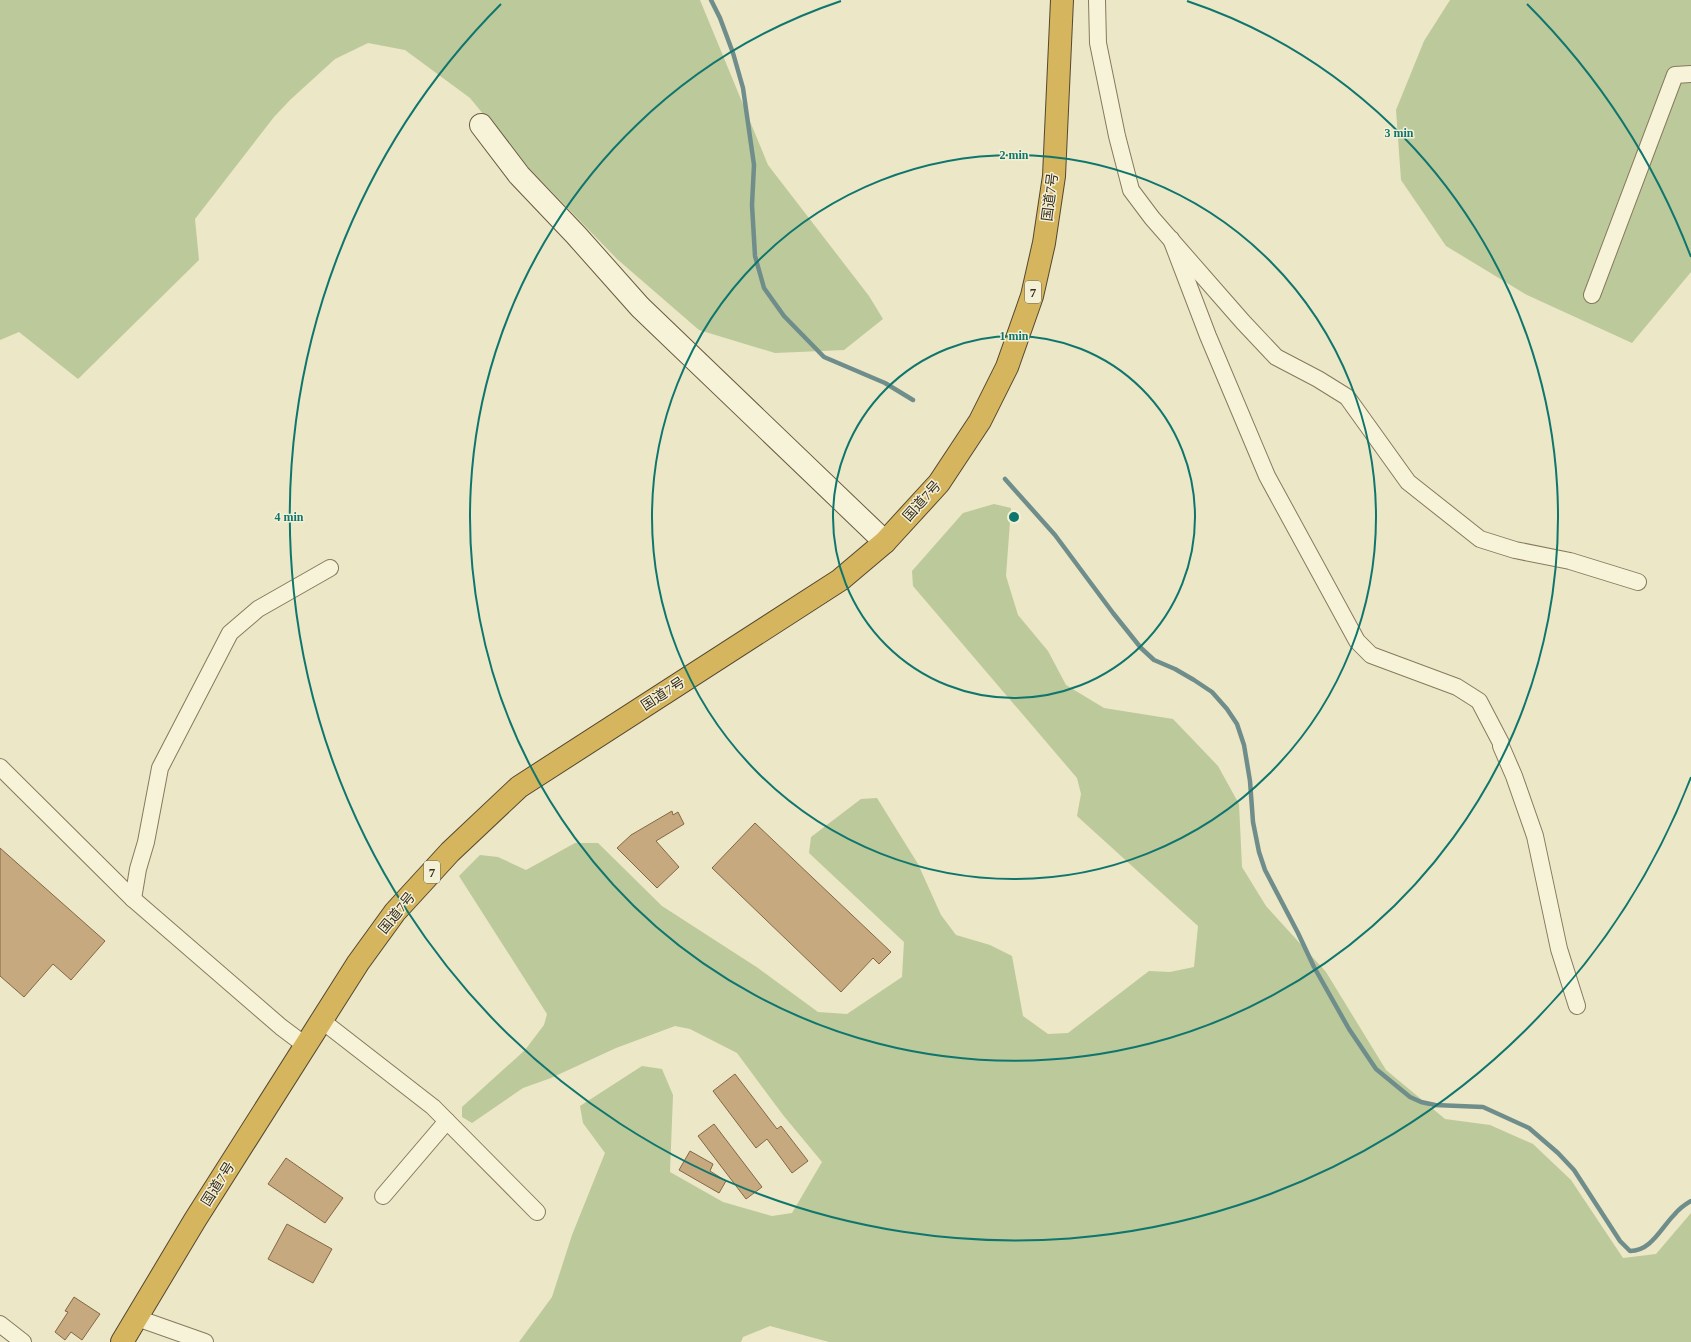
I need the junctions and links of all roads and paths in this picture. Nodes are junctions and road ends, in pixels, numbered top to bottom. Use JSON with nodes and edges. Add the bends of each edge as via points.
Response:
{"nodes":[{"id":1,"x":1062,"y":0,"type":"edge"},
{"id":2,"x":1096,"y":0,"type":"edge"},
{"id":3,"x":1691,"y":74,"type":"edge"},
{"id":4,"x":482,"y":125,"type":"dead end"},
{"id":5,"x":1171,"y":239,"type":"junction"},
{"id":6,"x":1592,"y":295,"type":"dead end"},
{"id":7,"x":885,"y":542,"type":"junction"},
{"id":8,"x":330,"y":568,"type":"dead end"},
{"id":9,"x":1638,"y":582,"type":"dead end"},
{"id":10,"x":0,"y":767,"type":"edge"},
{"id":11,"x":133,"y":899,"type":"junction"},
{"id":12,"x":1578,"y":1006,"type":"dead end"},
{"id":13,"x":321,"y":1020,"type":"junction"},
{"id":14,"x":305,"y":1045,"type":"junction"},
{"id":15,"x":447,"y":1121,"type":"junction"},
{"id":16,"x":383,"y":1196,"type":"dead end"},
{"id":17,"x":537,"y":1212,"type":"dead end"},
{"id":18,"x":137,"y":1318,"type":"junction"},
{"id":19,"x":0,"y":1324,"type":"edge"},
{"id":20,"x":23,"y":1342,"type":"edge"},
{"id":21,"x":122,"y":1342,"type":"edge"},
{"id":22,"x":205,"y":1342,"type":"edge"}],
"edges":[{"from":1,"to":7,"type":"highway","name":"国道7号","number":"7","via":[[1054,176],[1044,243],[1032,296],[1007,367],[980,420],[939,483]]},
{"from":2,"to":5,"type":"street","via":[[1098,43],[1131,190]]},
{"from":3,"to":6,"type":"street","via":[[1675,75]]},
{"from":4,"to":7,"type":"street","via":[[519,174],[640,307]]},
{"from":5,"to":9,"type":"street","via":[[1276,357],[1347,397],[1408,482],[1480,539],[1515,550],[1570,561]]},
{"from":5,"to":12,"type":"street","via":[[1208,336],[1267,476],[1357,641],[1371,655],[1457,687],[1479,701],[1498,736],[1535,836],[1559,950]]},
{"from":7,"to":13,"type":"highway","name":"国道7号","number":"7","via":[[840,580],[519,787],[450,852],[395,912]]},
{"from":8,"to":11,"type":"street","via":[[258,609],[230,633],[160,768]]},
{"from":10,"to":11,"type":"street"},
{"from":11,"to":14,"type":"street"},
{"from":13,"to":14,"type":"highway","name":"国道7号","number":"7"},
{"from":13,"to":15,"type":"street","via":[[433,1107]]},
{"from":14,"to":18,"type":"highway","name":"国道7号","number":"7"},
{"from":15,"to":16,"type":"street"},
{"from":15,"to":17,"type":"street"},
{"from":18,"to":21,"type":"highway","name":"国道7号","number":"7"},
{"from":18,"to":22,"type":"street"},
{"from":19,"to":20,"type":"street"}]}
